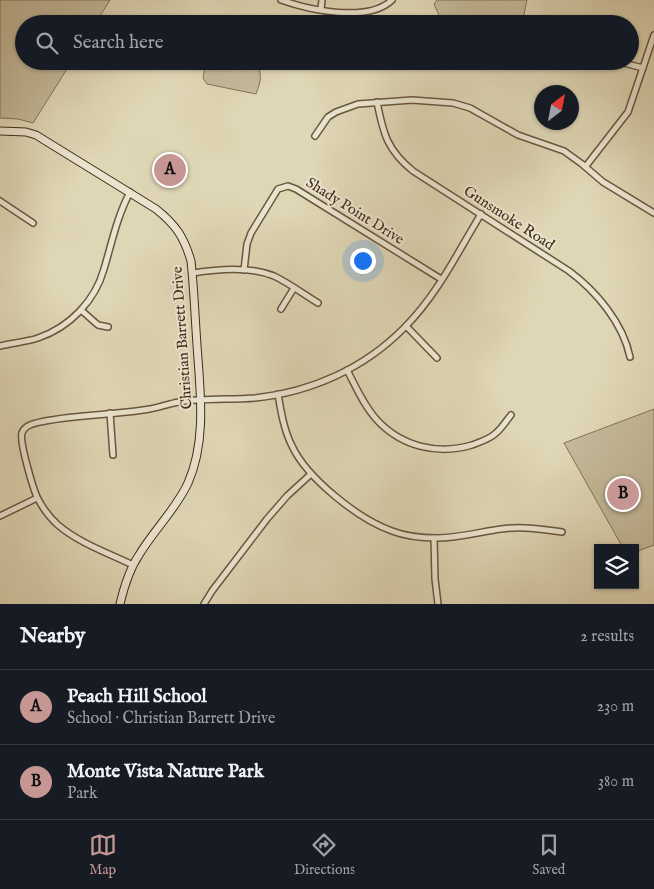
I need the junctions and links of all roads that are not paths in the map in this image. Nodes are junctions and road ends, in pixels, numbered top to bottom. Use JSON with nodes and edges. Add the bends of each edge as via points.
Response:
{"nodes":[{"id":1,"x":280,"y":0,"type":"edge"},
{"id":2,"x":322,"y":0,"type":"edge"},
{"id":3,"x":392,"y":0,"type":"edge"},
{"id":4,"x":321,"y":9,"type":"junction"},
{"id":5,"x":654,"y":34,"type":"edge"},
{"id":6,"x":639,"y":67,"type":"edge"},
{"id":7,"x":643,"y":68,"type":"junction"},
{"id":8,"x":377,"y":102,"type":"junction"},
{"id":9,"x":0,"y":131,"type":"edge"},
{"id":10,"x":315,"y":136,"type":"dead end"},
{"id":11,"x":586,"y":166,"type":"junction"},
{"id":12,"x":130,"y":192,"type":"junction"},
{"id":13,"x":0,"y":201,"type":"edge"},
{"id":14,"x":654,"y":213,"type":"edge"},
{"id":15,"x":481,"y":214,"type":"junction"},
{"id":16,"x":33,"y":223,"type":"dead end"},
{"id":17,"x":244,"y":270,"type":"junction"},
{"id":18,"x":193,"y":273,"type":"junction"},
{"id":19,"x":441,"y":279,"type":"junction"},
{"id":20,"x":294,"y":288,"type":"junction"},
{"id":21,"x":318,"y":303,"type":"dead end"},
{"id":22,"x":81,"y":310,"type":"junction"},
{"id":23,"x":281,"y":310,"type":"dead end"},
{"id":24,"x":406,"y":326,"type":"junction"},
{"id":25,"x":108,"y":327,"type":"dead end"},
{"id":26,"x":0,"y":346,"type":"edge"},
{"id":27,"x":630,"y":357,"type":"dead end"},
{"id":28,"x":437,"y":358,"type":"dead end"},
{"id":29,"x":347,"y":370,"type":"junction"},
{"id":30,"x":278,"y":394,"type":"junction"},
{"id":31,"x":200,"y":400,"type":"junction"},
{"id":32,"x":110,"y":413,"type":"junction"},
{"id":33,"x":511,"y":415,"type":"dead end"},
{"id":34,"x":113,"y":456,"type":"dead end"},
{"id":35,"x":311,"y":474,"type":"junction"},
{"id":36,"x":37,"y":498,"type":"junction"},
{"id":37,"x":0,"y":516,"type":"edge"},
{"id":38,"x":562,"y":532,"type":"dead end"},
{"id":39,"x":434,"y":538,"type":"junction"},
{"id":40,"x":133,"y":565,"type":"junction"},
{"id":41,"x":120,"y":604,"type":"edge"},
{"id":42,"x":204,"y":604,"type":"edge"},
{"id":43,"x":438,"y":604,"type":"edge"}],
"edges":[{"from":1,"to":4,"type":"street"},
{"from":2,"to":4,"type":"street"},
{"from":3,"to":4,"type":"street","via":[[385,7],[368,11]]},
{"from":5,"to":7,"type":"street"},
{"from":6,"to":7,"type":"street"},
{"from":7,"to":11,"type":"street","via":[[628,112]]},
{"from":8,"to":10,"type":"street","via":[[358,104],[336,112],[324,121]]},
{"from":8,"to":11,"type":"street","via":[[433,100],[462,105],[518,135],[564,151]]},
{"from":8,"to":15,"type":"street","name":"Gunsmoke Road","via":[[383,131],[396,155],[413,171]]},
{"from":9,"to":12,"type":"street","name":"Christian Barrett Drive","via":[[36,135]]},
{"from":11,"to":14,"type":"street","via":[[611,188]]},
{"from":12,"to":18,"type":"street","name":"Christian Barrett Drive","via":[[178,230],[187,248]]},
{"from":12,"to":22,"type":"street","via":[[115,226],[101,279]]},
{"from":13,"to":16,"type":"street"},
{"from":15,"to":19,"type":"street"},
{"from":15,"to":27,"type":"street","name":"Gunsmoke Road","via":[[586,285],[616,324],[627,342]]},
{"from":17,"to":18,"type":"street"},
{"from":17,"to":19,"type":"street","name":"Shady Point Drive","via":[[247,244],[258,221],[278,189],[288,186]]},
{"from":17,"to":20,"type":"street","via":[[264,273]]},
{"from":18,"to":31,"type":"street","name":"Christian Barrett Drive"},
{"from":19,"to":24,"type":"street"},
{"from":20,"to":21,"type":"street"},
{"from":20,"to":23,"type":"street"},
{"from":22,"to":25,"type":"street","via":[[98,325]]},
{"from":22,"to":26,"type":"street","via":[[73,319],[48,333]]},
{"from":24,"to":28,"type":"street"},
{"from":24,"to":29,"type":"street","via":[[381,348]]},
{"from":29,"to":30,"type":"street","via":[[322,382]]},
{"from":29,"to":33,"type":"street","via":[[378,422],[400,438],[419,446],[444,450],[475,444],[496,434]]},
{"from":30,"to":31,"type":"street"},
{"from":30,"to":35,"type":"street","via":[[288,436]]},
{"from":31,"to":32,"type":"street"},
{"from":31,"to":40,"type":"street","name":"Christian Barrett Drive","via":[[200,436],[195,466],[180,498]]},
{"from":32,"to":34,"type":"street"},
{"from":32,"to":36,"type":"street","via":[[27,426],[22,436]]},
{"from":35,"to":39,"type":"street","via":[[377,525]]},
{"from":35,"to":42,"type":"street","via":[[267,519]]},
{"from":36,"to":37,"type":"street"},
{"from":36,"to":40,"type":"street","via":[[49,516],[72,535]]},
{"from":38,"to":39,"type":"street","via":[[512,528],[462,537]]},
{"from":39,"to":43,"type":"street"},
{"from":40,"to":41,"type":"street","name":"Christian Barrett Drive"}]}
